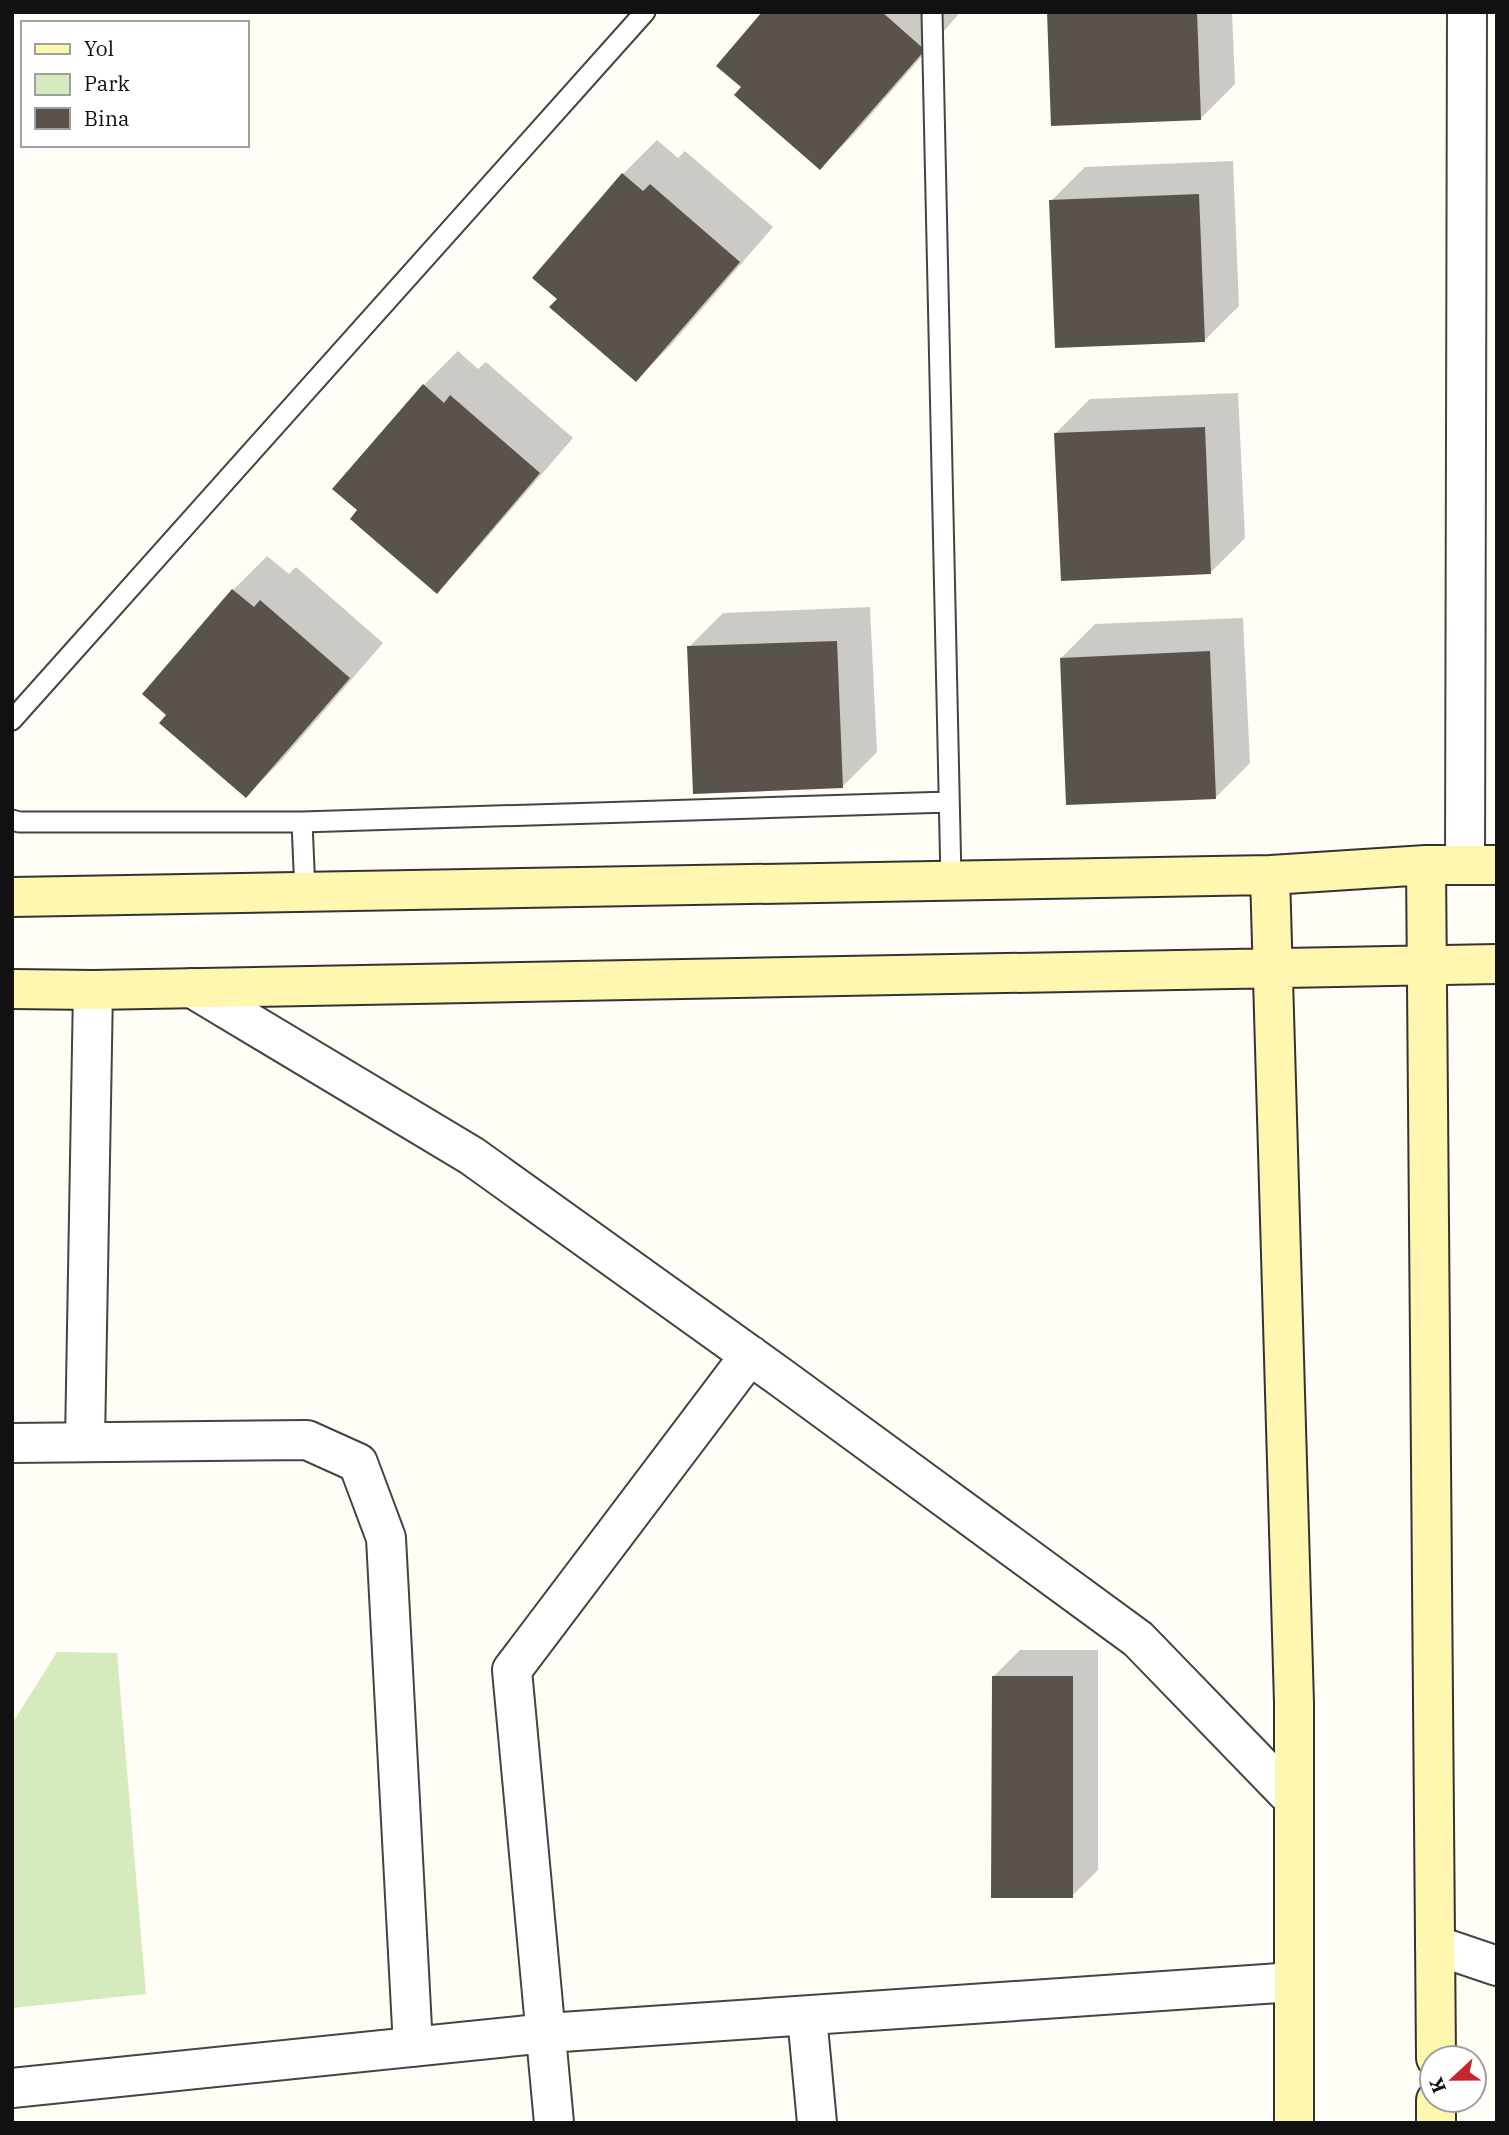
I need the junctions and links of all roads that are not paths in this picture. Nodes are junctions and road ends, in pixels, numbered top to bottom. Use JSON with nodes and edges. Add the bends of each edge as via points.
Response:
{"nodes":[{"id":1,"x":645,"y":12,"type":"edge"},
{"id":2,"x":932,"y":12,"type":"edge"},
{"id":3,"x":1466,"y":12,"type":"edge"},
{"id":4,"x":12,"y":720,"type":"edge"},
{"id":5,"x":949,"y":802,"type":"junction"},
{"id":6,"x":12,"y":820,"type":"edge"},
{"id":7,"x":302,"y":822,"type":"junction"},
{"id":8,"x":1426,"y":865,"type":"junction"},
{"id":9,"x":1481,"y":865,"type":"edge"},
{"id":10,"x":1270,"y":875,"type":"junction"},
{"id":11,"x":951,"y":880,"type":"junction"},
{"id":12,"x":305,"y":893,"type":"junction"},
{"id":13,"x":12,"y":897,"type":"edge"},
{"id":14,"x":1497,"y":964,"type":"edge"},
{"id":15,"x":1427,"y":965,"type":"junction"},
{"id":16,"x":1273,"y":968,"type":"junction"},
{"id":17,"x":192,"y":988,"type":"junction"},
{"id":18,"x":12,"y":989,"type":"edge"},
{"id":19,"x":93,"y":990,"type":"junction"},
{"id":20,"x":750,"y":1355,"type":"junction"},
{"id":21,"x":85,"y":1442,"type":"junction"},
{"id":22,"x":12,"y":1443,"type":"edge"},
{"id":23,"x":1294,"y":1801,"type":"junction"},
{"id":24,"x":1435,"y":1945,"type":"junction"},
{"id":25,"x":1497,"y":1966,"type":"edge"},
{"id":26,"x":1294,"y":1982,"type":"junction"},
{"id":27,"x":807,"y":2016,"type":"junction"},
{"id":28,"x":547,"y":2034,"type":"junction"},
{"id":29,"x":1436,"y":2044,"type":"edge"},
{"id":30,"x":413,"y":2047,"type":"junction"},
{"id":31,"x":12,"y":2088,"type":"edge"},
{"id":32,"x":554,"y":2123,"type":"edge"},
{"id":33,"x":817,"y":2123,"type":"edge"},
{"id":34,"x":1294,"y":2123,"type":"edge"}],
"edges":[{"from":1,"to":4,"type":"lane"},
{"from":2,"to":5,"type":"lane"},
{"from":3,"to":9,"type":"street"},
{"from":5,"to":7,"type":"lane"},
{"from":5,"to":11,"type":"lane"},
{"from":6,"to":7,"type":"lane"},
{"from":7,"to":12,"type":"lane"},
{"from":8,"to":9,"type":"street"},
{"from":8,"to":10,"type":"street"},
{"from":8,"to":15,"type":"street"},
{"from":10,"to":11,"type":"street"},
{"from":10,"to":16,"type":"street"},
{"from":11,"to":12,"type":"street"},
{"from":12,"to":13,"type":"street"},
{"from":14,"to":15,"type":"street"},
{"from":15,"to":16,"type":"street"},
{"from":15,"to":24,"type":"street"},
{"from":16,"to":17,"type":"street"},
{"from":16,"to":23,"type":"street"},
{"from":17,"to":19,"type":"street"},
{"from":17,"to":20,"type":"street","via":[[472,1156]]},
{"from":18,"to":19,"type":"street"},
{"from":19,"to":21,"type":"street"},
{"from":20,"to":23,"type":"street","via":[[1138,1639]]},
{"from":20,"to":28,"type":"street","via":[[512,1670]]},
{"from":21,"to":22,"type":"street"},
{"from":21,"to":30,"type":"street","via":[[307,1440],[358,1463],[386,1538]]},
{"from":23,"to":26,"type":"street"},
{"from":24,"to":25,"type":"street"},
{"from":24,"to":29,"type":"street"},
{"from":26,"to":27,"type":"street"},
{"from":26,"to":34,"type":"street"},
{"from":27,"to":28,"type":"street"},
{"from":27,"to":33,"type":"street"},
{"from":28,"to":30,"type":"street"},
{"from":28,"to":32,"type":"street"},
{"from":30,"to":31,"type":"street"}]}
